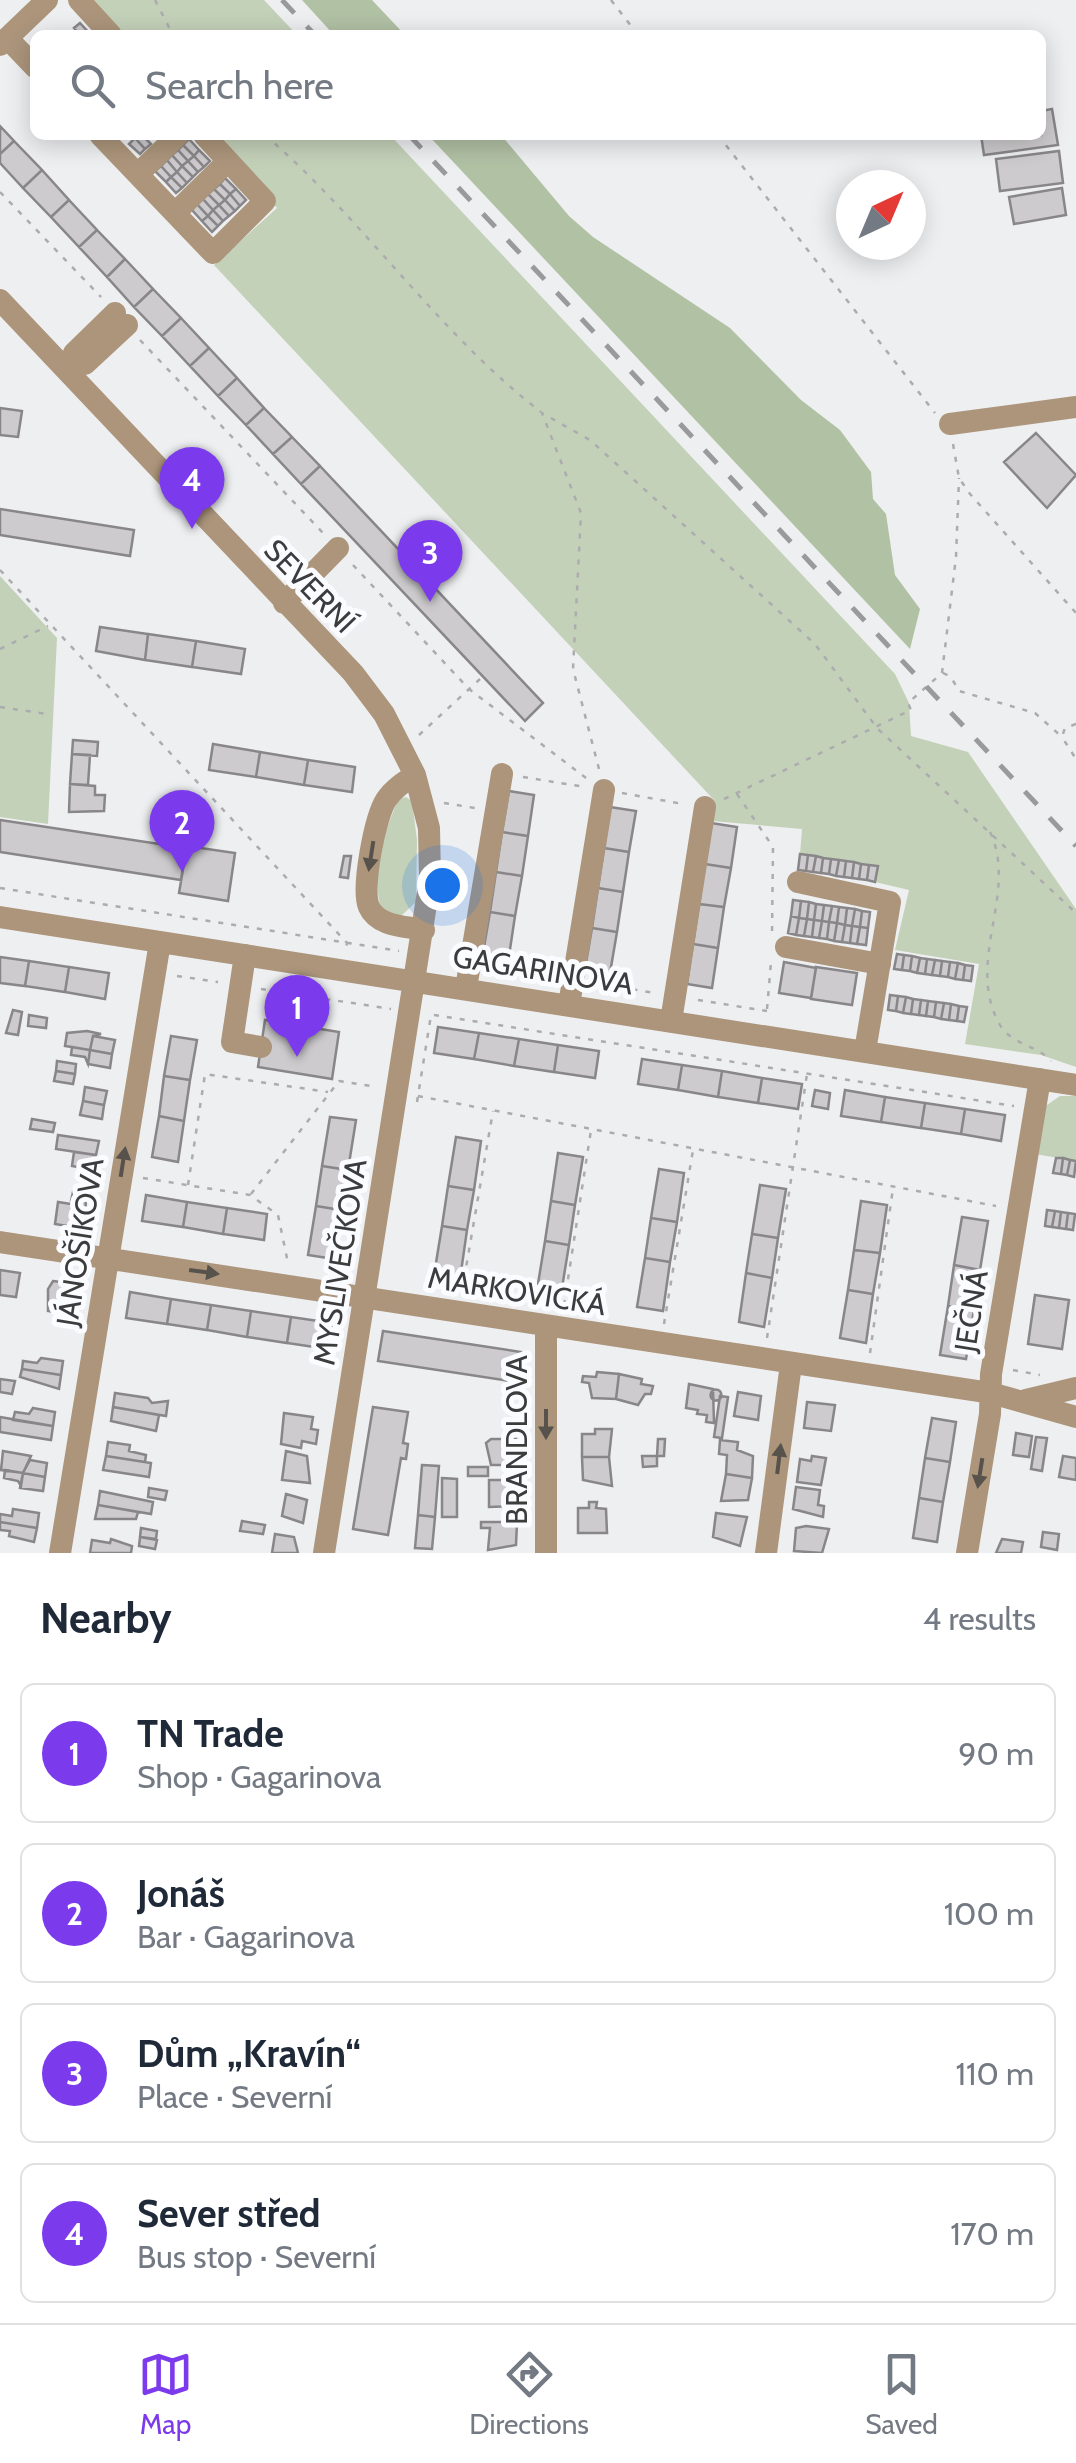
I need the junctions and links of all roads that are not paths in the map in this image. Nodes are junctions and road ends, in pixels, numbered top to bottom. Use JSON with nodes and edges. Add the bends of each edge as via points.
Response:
{"nodes":[{"id":1,"x":47,"y":0,"type":"edge"},
{"id":2,"x":79,"y":0,"type":"edge"},
{"id":3,"x":106,"y":30,"type":"edge"},
{"id":4,"x":4,"y":42,"type":"edge"},
{"id":5,"x":30,"y":63,"type":"edge"},
{"id":6,"x":105,"y":140,"type":"edge"},
{"id":7,"x":173,"y":140,"type":"edge"},
{"id":8,"x":209,"y":140,"type":"edge"},
{"id":9,"x":228,"y":161,"type":"junction"},
{"id":10,"x":138,"y":174,"type":"junction"},
{"id":11,"x":175,"y":213,"type":"junction"},
{"id":12,"x":0,"y":300,"type":"edge"},
{"id":13,"x":121,"y":319,"type":"road end"},
{"id":14,"x":68,"y":371,"type":"junction"},
{"id":15,"x":1076,"y":407,"type":"edge"},
{"id":16,"x":950,"y":424,"type":"road end"},
{"id":17,"x":338,"y":548,"type":"road end"},
{"id":18,"x":284,"y":603,"type":"junction"},
{"id":19,"x":502,"y":774,"type":"road end"},
{"id":20,"x":415,"y":775,"type":"junction"},
{"id":21,"x":604,"y":790,"type":"road end"},
{"id":22,"x":705,"y":808,"type":"road end"},
{"id":23,"x":798,"y":882,"type":"dead end"},
{"id":24,"x":0,"y":917,"type":"edge"},
{"id":25,"x":424,"y":930,"type":"junction"},
{"id":26,"x":160,"y":942,"type":"junction"},
{"id":27,"x":776,"y":950,"type":"road end"},
{"id":28,"x":245,"y":955,"type":"junction"},
{"id":29,"x":880,"y":964,"type":"junction"},
{"id":30,"x":418,"y":981,"type":"junction"},
{"id":31,"x":466,"y":988,"type":"junction"},
{"id":32,"x":569,"y":1005,"type":"junction"},
{"id":33,"x":671,"y":1021,"type":"junction"},
{"id":34,"x":261,"y":1047,"type":"dead end"},
{"id":35,"x":865,"y":1051,"type":"junction"},
{"id":36,"x":1057,"y":1082,"type":"edge"},
{"id":37,"x":0,"y":1242,"type":"edge"},
{"id":38,"x":107,"y":1258,"type":"junction"},
{"id":39,"x":365,"y":1296,"type":"junction"},
{"id":40,"x":555,"y":1319,"type":"junction"},
{"id":41,"x":791,"y":1364,"type":"junction"},
{"id":42,"x":1076,"y":1388,"type":"edge"},
{"id":43,"x":991,"y":1393,"type":"junction"},
{"id":44,"x":1025,"y":1400,"type":"junction"},
{"id":45,"x":1076,"y":1417,"type":"edge"},
{"id":46,"x":60,"y":1553,"type":"edge"},
{"id":47,"x":324,"y":1553,"type":"edge"},
{"id":48,"x":546,"y":1553,"type":"edge"},
{"id":49,"x":766,"y":1553,"type":"edge"},
{"id":50,"x":967,"y":1553,"type":"edge"}],
"edges":[{"from":1,"to":4,"type":"street"},
{"from":2,"to":3,"type":"street"},
{"from":4,"to":5,"type":"street"},
{"from":6,"to":10,"type":"street"},
{"from":7,"to":10,"type":"street"},
{"from":8,"to":9,"type":"street"},
{"from":9,"to":11,"type":"street"},
{"from":9,"to":11,"type":"street","via":[[265,201],[239,227],[212,252]]},
{"from":10,"to":11,"type":"street"},
{"from":12,"to":14,"type":"street","name":"SEVERNÍ"},
{"from":13,"to":14,"type":"street","via":[[74,353]]},
{"from":14,"to":18,"type":"street","name":"SEVERNÍ"},
{"from":15,"to":16,"type":"street"},
{"from":17,"to":18,"type":"street"},
{"from":18,"to":20,"type":"street","name":"SEVERNÍ","via":[[371,695]]},
{"from":19,"to":31,"type":"street"},
{"from":20,"to":25,"type":"street","name":"SEVERNÍ","via":[[430,852]]},
{"from":20,"to":25,"type":"street","one_way":true,"via":[[382,806],[366,890],[369,908],[383,922]]},
{"from":21,"to":32,"type":"street"},
{"from":22,"to":33,"type":"street"},
{"from":23,"to":29,"type":"street","via":[[890,902]]},
{"from":24,"to":26,"type":"street","name":"GAGARINOVA"},
{"from":25,"to":30,"type":"street","name":"SEVERNÍ"},
{"from":26,"to":28,"type":"street","name":"GAGARINOVA"},
{"from":38,"to":26,"type":"street","name":"JÁNOŠÍKOVA","one_way":true},
{"from":27,"to":29,"type":"street"},
{"from":28,"to":30,"type":"street","name":"GAGARINOVA"},
{"from":28,"to":34,"type":"street","via":[[232,1042]]},
{"from":29,"to":35,"type":"street"},
{"from":30,"to":31,"type":"street","name":"GAGARINOVA"},
{"from":30,"to":39,"type":"street","name":"MYSLIVEČKOVA"},
{"from":31,"to":32,"type":"street","name":"GAGARINOVA"},
{"from":32,"to":33,"type":"street","name":"GAGARINOVA"},
{"from":33,"to":35,"type":"street","name":"GAGARINOVA"},
{"from":35,"to":36,"type":"street","name":"GAGARINOVA"},
{"from":36,"to":43,"type":"street","name":"JEČNÁ"},
{"from":37,"to":38,"type":"street","name":"MARKOVICKÁ"},
{"from":38,"to":39,"type":"street","name":"MARKOVICKÁ","one_way":true},
{"from":38,"to":46,"type":"street","name":"JÁNOŠÍKOVA"},
{"from":39,"to":40,"type":"street","name":"MARKOVICKÁ"},
{"from":39,"to":47,"type":"street","name":"MYSLIVEČKOVA"},
{"from":40,"to":41,"type":"street","name":"MARKOVICKÁ"},
{"from":40,"to":48,"type":"street","name":"BRANDLOVA","one_way":true},
{"from":41,"to":43,"type":"street","name":"MARKOVICKÁ"},
{"from":49,"to":41,"type":"street","one_way":true},
{"from":42,"to":44,"type":"street","name":"MARKOVICKÁ"},
{"from":43,"to":44,"type":"street","name":"MARKOVICKÁ"},
{"from":43,"to":50,"type":"street","name":"JEČNÁ","one_way":true},
{"from":44,"to":45,"type":"street","name":"MARKOVICKÁ"}]}
